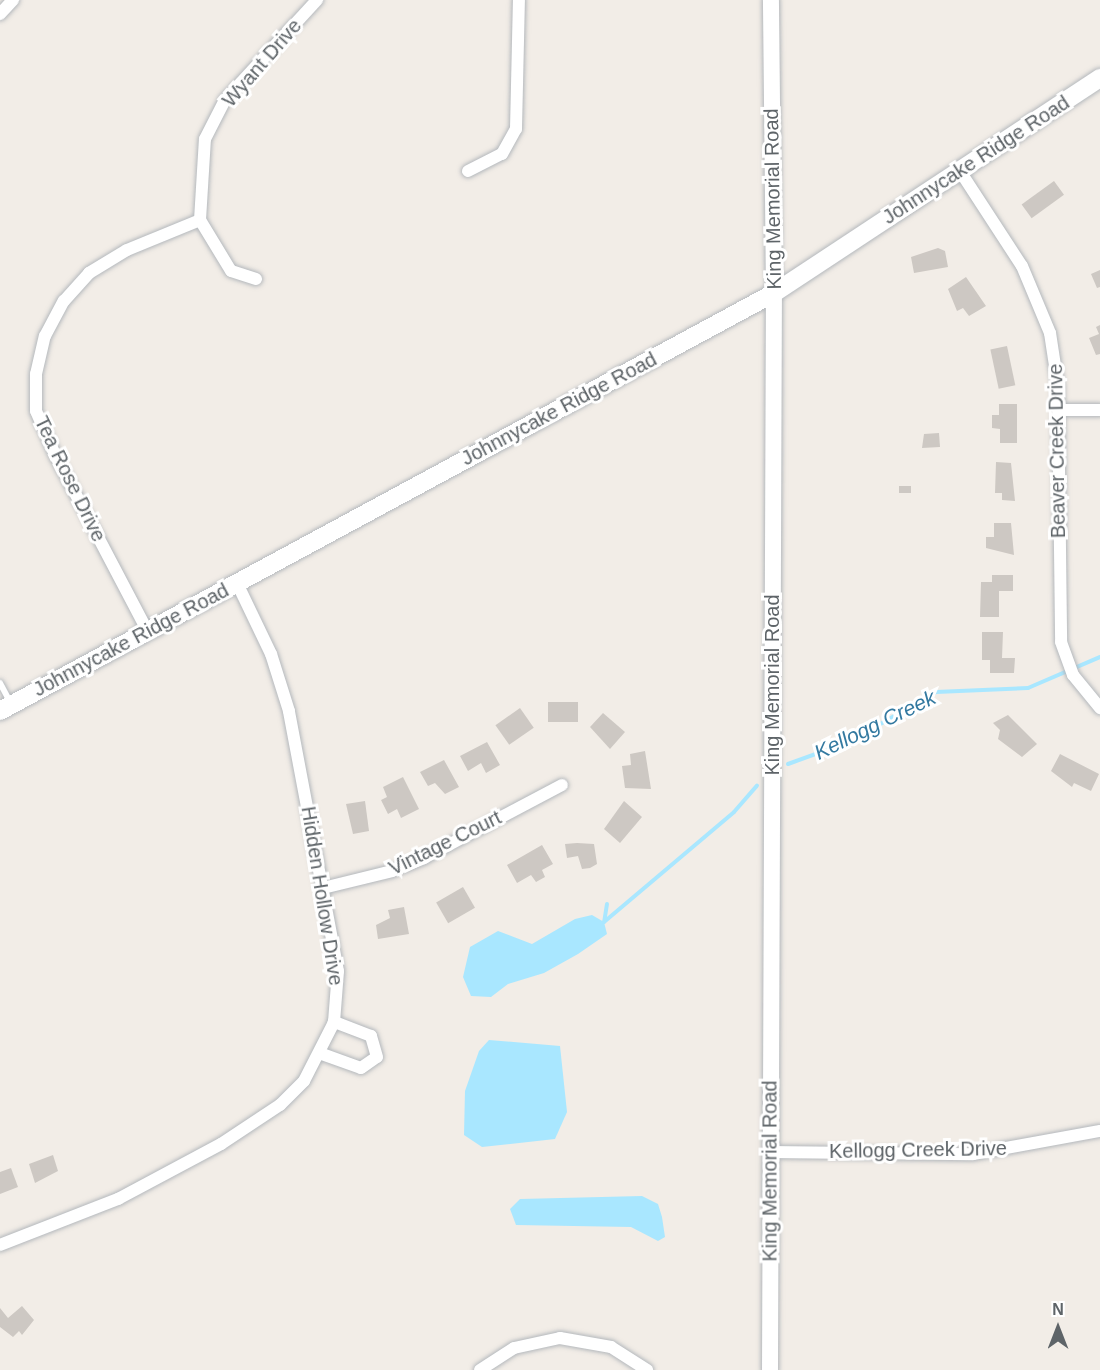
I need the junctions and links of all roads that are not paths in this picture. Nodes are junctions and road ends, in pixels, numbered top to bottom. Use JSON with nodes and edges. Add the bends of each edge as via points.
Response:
{"nodes":[{"id":1,"x":13,"y":0,"type":"edge"},
{"id":2,"x":317,"y":0,"type":"edge"},
{"id":3,"x":519,"y":0,"type":"edge"},
{"id":4,"x":771,"y":0,"type":"edge"},
{"id":5,"x":0,"y":14,"type":"edge"},
{"id":6,"x":1100,"y":78,"type":"edge"},
{"id":7,"x":468,"y":171,"type":"dead end"},
{"id":8,"x":960,"y":171,"type":"junction"},
{"id":9,"x":200,"y":220,"type":"junction"},
{"id":10,"x":256,"y":279,"type":"dead end"},
{"id":11,"x":774,"y":293,"type":"junction"},
{"id":12,"x":1059,"y":410,"type":"junction"},
{"id":13,"x":1100,"y":410,"type":"edge"},
{"id":14,"x":237,"y":583,"type":"junction"},
{"id":15,"x":148,"y":632,"type":"junction"},
{"id":16,"x":0,"y":683,"type":"edge"},
{"id":17,"x":6,"y":708,"type":"edge"},
{"id":18,"x":1100,"y":708,"type":"edge"},
{"id":19,"x":562,"y":786,"type":"dead end"},
{"id":20,"x":323,"y":888,"type":"junction"},
{"id":21,"x":334,"y":1022,"type":"junction"},
{"id":22,"x":322,"y":1054,"type":"junction"},
{"id":23,"x":1100,"y":1131,"type":"edge"},
{"id":24,"x":769,"y":1152,"type":"junction"},
{"id":25,"x":0,"y":1245,"type":"edge"},
{"id":26,"x":480,"y":1370,"type":"edge"},
{"id":27,"x":647,"y":1370,"type":"edge"},
{"id":28,"x":770,"y":1370,"type":"edge"}],
"edges":[{"from":1,"to":5,"type":"street"},
{"from":2,"to":9,"type":"street","name":"Wyant Drive","via":[[225,100],[205,140]]},
{"from":3,"to":7,"type":"street","via":[[516,129],[502,154]]},
{"from":4,"to":11,"type":"street","name":"King Memorial Road"},
{"from":6,"to":8,"type":"main road","name":"Johnnycake Ridge Road"},
{"from":8,"to":11,"type":"main road","name":"Johnnycake Ridge Road"},
{"from":8,"to":12,"type":"street","name":"Beaver Creek Drive","via":[[1022,266],[1043,310],[1057,364]]},
{"from":9,"to":10,"type":"street","via":[[231,272]]},
{"from":9,"to":15,"type":"street","name":"Tea Rose Drive","via":[[127,250],[89,273],[64,302],[45,336],[36,374],[36,411]]},
{"from":11,"to":14,"type":"main road","name":"Johnnycake Ridge Road"},
{"from":11,"to":24,"type":"street","name":"King Memorial Road"},
{"from":12,"to":13,"type":"street"},
{"from":12,"to":18,"type":"street","name":"Beaver Creek Drive","via":[[1059,628],[1065,659],[1073,675]]},
{"from":14,"to":15,"type":"main road","name":"Johnnycake Ridge Road"},
{"from":14,"to":20,"type":"street","name":"Hidden Hollow Drive","via":[[271,654],[289,711]]},
{"from":15,"to":17,"type":"main road","name":"Johnnycake Ridge Road"},
{"from":16,"to":17,"type":"lane"},
{"from":19,"to":20,"type":"street","name":"Vintage Court","via":[[424,858],[392,871]]},
{"from":20,"to":21,"type":"street","name":"Hidden Hollow Drive","via":[[339,983]]},
{"from":21,"to":22,"type":"street","name":"Hidden Hollow Drive"},
{"from":21,"to":22,"type":"street","via":[[371,1036],[377,1057],[361,1068]]},
{"from":22,"to":25,"type":"street","name":"Hidden Hollow Drive","via":[[279,1105],[174,1172]]},
{"from":23,"to":24,"type":"street","name":"Kellogg Creek Drive","via":[[973,1154]]},
{"from":24,"to":28,"type":"street","name":"King Memorial Road"},
{"from":26,"to":27,"type":"street","via":[[514,1348],[569,1338],[611,1347]]}]}
